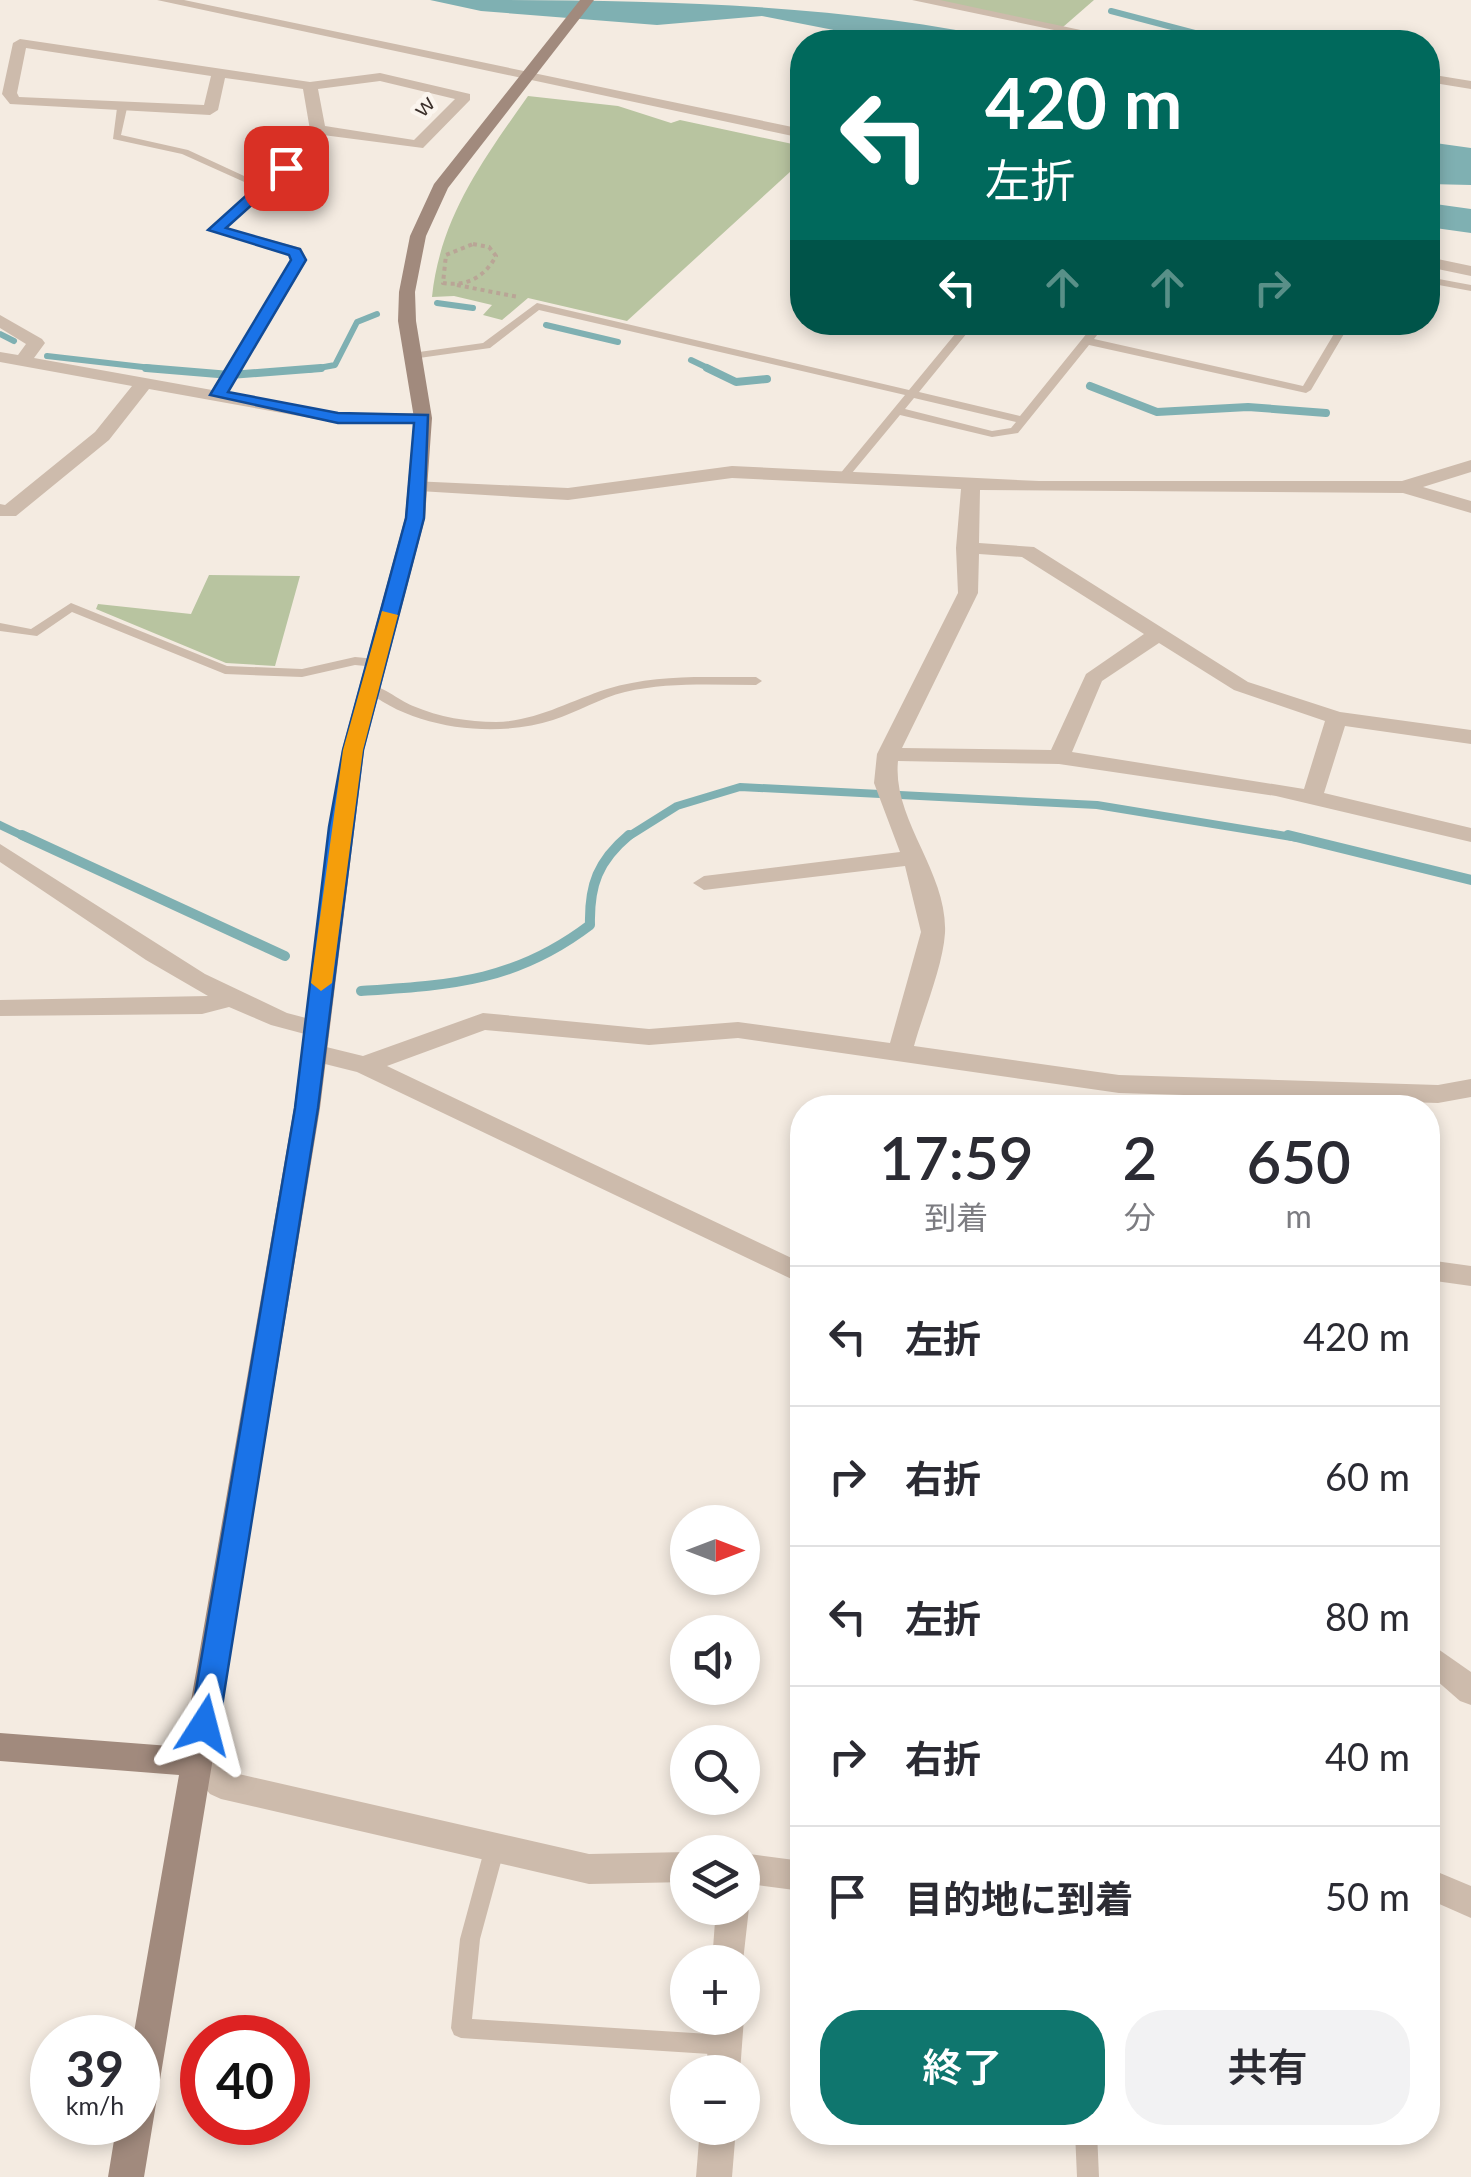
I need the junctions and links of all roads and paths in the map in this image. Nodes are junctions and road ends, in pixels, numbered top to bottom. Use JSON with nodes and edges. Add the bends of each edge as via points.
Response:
{"nodes":[{"id":1,"x":164,"y":0,"type":"edge"},
{"id":2,"x":587,"y":0,"type":"edge"},
{"id":3,"x":918,"y":0,"type":"edge"},
{"id":4,"x":1069,"y":30,"type":"edge"},
{"id":5,"x":0,"y":40,"type":"edge"},
{"id":6,"x":20,"y":43,"type":"junction"},
{"id":7,"x":219,"y":74,"type":"junction"},
{"id":8,"x":525,"y":77,"type":"junction"},
{"id":9,"x":1440,"y":80,"type":"edge"},
{"id":10,"x":310,"y":86,"type":"junction"},
{"id":11,"x":1471,"y":86,"type":"edge"},
{"id":12,"x":122,"y":108,"type":"junction"},
{"id":13,"x":318,"y":130,"type":"junction"},
{"id":14,"x":790,"y":132,"type":"edge"},
{"id":15,"x":263,"y":188,"type":"junction"},
{"id":16,"x":1440,"y":265,"type":"edge"},
{"id":17,"x":1471,"y":271,"type":"edge"},
{"id":18,"x":1440,"y":282,"type":"edge"},
{"id":19,"x":455,"y":286,"type":"junction"},
{"id":20,"x":1471,"y":288,"type":"edge"},
{"id":21,"x":538,"y":306,"type":"junction"},
{"id":22,"x":0,"y":320,"type":"edge"},
{"id":23,"x":960,"y":335,"type":"edge"},
{"id":24,"x":1092,"y":335,"type":"edge"},
{"id":25,"x":1338,"y":335,"type":"edge"},
{"id":26,"x":1087,"y":341,"type":"junction"},
{"id":27,"x":412,"y":356,"type":"junction"},
{"id":28,"x":0,"y":357,"type":"edge"},
{"id":29,"x":23,"y":360,"type":"junction"},
{"id":30,"x":146,"y":382,"type":"junction"},
{"id":31,"x":912,"y":394,"type":"junction"},
{"id":32,"x":218,"y":395,"type":"junction"},
{"id":33,"x":898,"y":412,"type":"junction"},
{"id":34,"x":422,"y":418,"type":"junction"},
{"id":35,"x":1023,"y":420,"type":"junction"},
{"id":36,"x":1471,"y":466,"type":"edge"},
{"id":37,"x":844,"y":477,"type":"junction"},
{"id":38,"x":970,"y":484,"type":"junction"},
{"id":39,"x":420,"y":485,"type":"junction"},
{"id":40,"x":1403,"y":487,"type":"junction"},
{"id":41,"x":1471,"y":507,"type":"edge"},
{"id":42,"x":0,"y":510,"type":"edge"},
{"id":43,"x":966,"y":548,"type":"junction"},
{"id":44,"x":0,"y":627,"type":"edge"},
{"id":45,"x":1158,"y":634,"type":"junction"},
{"id":46,"x":372,"y":675,"type":"junction"},
{"id":47,"x":756,"y":681,"type":"dead end"},
{"id":48,"x":1336,"y":718,"type":"junction"},
{"id":49,"x":1471,"y":738,"type":"edge"},
{"id":50,"x":888,"y":754,"type":"junction"},
{"id":51,"x":1059,"y":757,"type":"junction"},
{"id":52,"x":1312,"y":798,"type":"junction"},
{"id":53,"x":1471,"y":835,"type":"edge"},
{"id":54,"x":0,"y":851,"type":"edge"},
{"id":55,"x":913,"y":858,"type":"junction"},
{"id":56,"x":704,"y":883,"type":"dead end"},
{"id":57,"x":234,"y":998,"type":"junction"},
{"id":58,"x":0,"y":1008,"type":"edge"},
{"id":59,"x":315,"y":1041,"type":"junction"},
{"id":60,"x":900,"y":1053,"type":"junction"},
{"id":61,"x":364,"y":1066,"type":"junction"},
{"id":62,"x":1471,"y":1088,"type":"edge"},
{"id":63,"x":790,"y":1268,"type":"edge"},
{"id":64,"x":1440,"y":1272,"type":"edge"},
{"id":65,"x":1471,"y":1276,"type":"edge"},
{"id":66,"x":1440,"y":1664,"type":"edge"},
{"id":67,"x":1471,"y":1690,"type":"edge"},
{"id":68,"x":0,"y":1747,"type":"edge"},
{"id":69,"x":198,"y":1762,"type":"junction"},
{"id":70,"x":495,"y":1847,"type":"junction"},
{"id":71,"x":670,"y":1868,"type":"edge"},
{"id":72,"x":760,"y":1870,"type":"edge"},
{"id":73,"x":790,"y":1874,"type":"edge"},
{"id":74,"x":1440,"y":1888,"type":"edge"},
{"id":75,"x":1471,"y":1902,"type":"edge"},
{"id":76,"x":154,"y":2015,"type":"edge"},
{"id":77,"x":725,"y":2045,"type":"edge"},
{"id":78,"x":131,"y":2145,"type":"edge"},
{"id":79,"x":717,"y":2145,"type":"edge"},
{"id":80,"x":1087,"y":2145,"type":"edge"},
{"id":81,"x":126,"y":2177,"type":"edge"},
{"id":82,"x":714,"y":2177,"type":"edge"},
{"id":83,"x":1088,"y":2177,"type":"edge"}],
"edges":[{"from":1,"to":8,"type":"street"},
{"from":2,"to":8,"type":"street"},
{"from":3,"to":4,"type":"street"},
{"from":5,"to":6,"type":"street"},
{"from":6,"to":7,"type":"street"},
{"from":6,"to":12,"type":"street","via":[[9,94],[15,100]]},
{"from":7,"to":10,"type":"street"},
{"from":7,"to":12,"type":"street","via":[[210,110]]},
{"from":8,"to":14,"type":"street"},
{"from":8,"to":27,"type":"street","via":[[427,210],[406,292]]},
{"from":9,"to":11,"type":"street"},
{"from":10,"to":13,"type":"street"},
{"from":10,"to":13,"type":"street","name":"ｗ","via":[[380,76],[465,96],[418,146]]},
{"from":12,"to":15,"type":"lane","via":[[116,137],[185,152]]},
{"from":13,"to":15,"type":"street","via":[[308,148]]},
{"from":15,"to":32,"type":"street","via":[[215,230],[295,252],[299,260]]},
{"from":16,"to":17,"type":"street"},
{"from":18,"to":20,"type":"lane"},
{"from":19,"to":19,"type":"path","via":[[444,284],[446,255],[473,244],[489,246],[496,256],[491,268]]},
{"from":19,"to":21,"type":"path","via":[[511,294]]},
{"from":21,"to":27,"type":"lane","via":[[486,346]]},
{"from":21,"to":31,"type":"lane"},
{"from":22,"to":29,"type":"street","via":[[36,343]]},
{"from":23,"to":31,"type":"lane"},
{"from":24,"to":26,"type":"lane"},
{"from":25,"to":26,"type":"lane","via":[[1306,390]]},
{"from":26,"to":35,"type":"lane"},
{"from":27,"to":34,"type":"street"},
{"from":28,"to":29,"type":"street"},
{"from":29,"to":30,"type":"street"},
{"from":30,"to":32,"type":"street"},
{"from":30,"to":42,"type":"street","via":[[102,436],[9,512]]},
{"from":31,"to":33,"type":"lane"},
{"from":31,"to":35,"type":"lane"},
{"from":32,"to":34,"type":"street","via":[[338,418]]},
{"from":33,"to":35,"type":"lane","via":[[992,434],[1014,430]]},
{"from":33,"to":37,"type":"lane"},
{"from":34,"to":39,"type":"street"},
{"from":36,"to":40,"type":"street"},
{"from":37,"to":38,"type":"street"},
{"from":37,"to":39,"type":"street","via":[[732,472],[568,494]]},
{"from":38,"to":40,"type":"street"},
{"from":38,"to":43,"type":"street"},
{"from":39,"to":46,"type":"street"},
{"from":40,"to":41,"type":"street"},
{"from":43,"to":45,"type":"street","via":[[1026,551]]},
{"from":43,"to":50,"type":"street","via":[[968,594]]},
{"from":44,"to":46,"type":"lane","via":[[33,633],[71,607],[224,670],[302,673],[355,661]]},
{"from":45,"to":48,"type":"street","via":[[1241,686]]},
{"from":45,"to":51,"type":"street","via":[[1093,678]]},
{"from":46,"to":47,"type":"lane","via":[[385,699],[465,725],[502,726],[650,683]]},
{"from":46,"to":59,"type":"street","via":[[339,827]]},
{"from":48,"to":49,"type":"street"},
{"from":48,"to":52,"type":"street"},
{"from":50,"to":51,"type":"street"},
{"from":50,"to":55,"type":"street","via":[[886,784]]},
{"from":51,"to":52,"type":"street"},
{"from":52,"to":53,"type":"street"},
{"from":54,"to":57,"type":"street"},
{"from":55,"to":56,"type":"street"},
{"from":55,"to":60,"type":"street","via":[[933,932]]},
{"from":57,"to":58,"type":"street","via":[[202,1006]]},
{"from":57,"to":59,"type":"street"},
{"from":59,"to":61,"type":"street"},
{"from":59,"to":69,"type":"street"},
{"from":60,"to":61,"type":"street","via":[[738,1030],[648,1037],[483,1021]]},
{"from":60,"to":62,"type":"street","via":[[1119,1084],[1438,1094]]},
{"from":61,"to":63,"type":"street"},
{"from":64,"to":65,"type":"street"},
{"from":66,"to":67,"type":"street"},
{"from":68,"to":69,"type":"street"},
{"from":69,"to":70,"type":"street","via":[[222,1784]]},
{"from":69,"to":76,"type":"street"},
{"from":70,"to":71,"type":"street","via":[[589,1869]]},
{"from":70,"to":77,"type":"lane","via":[[470,1939],[461,2028]]},
{"from":72,"to":73,"type":"street"},
{"from":74,"to":75,"type":"street"},
{"from":78,"to":81,"type":"street"},
{"from":79,"to":82,"type":"street"},
{"from":80,"to":83,"type":"lane"}]}
